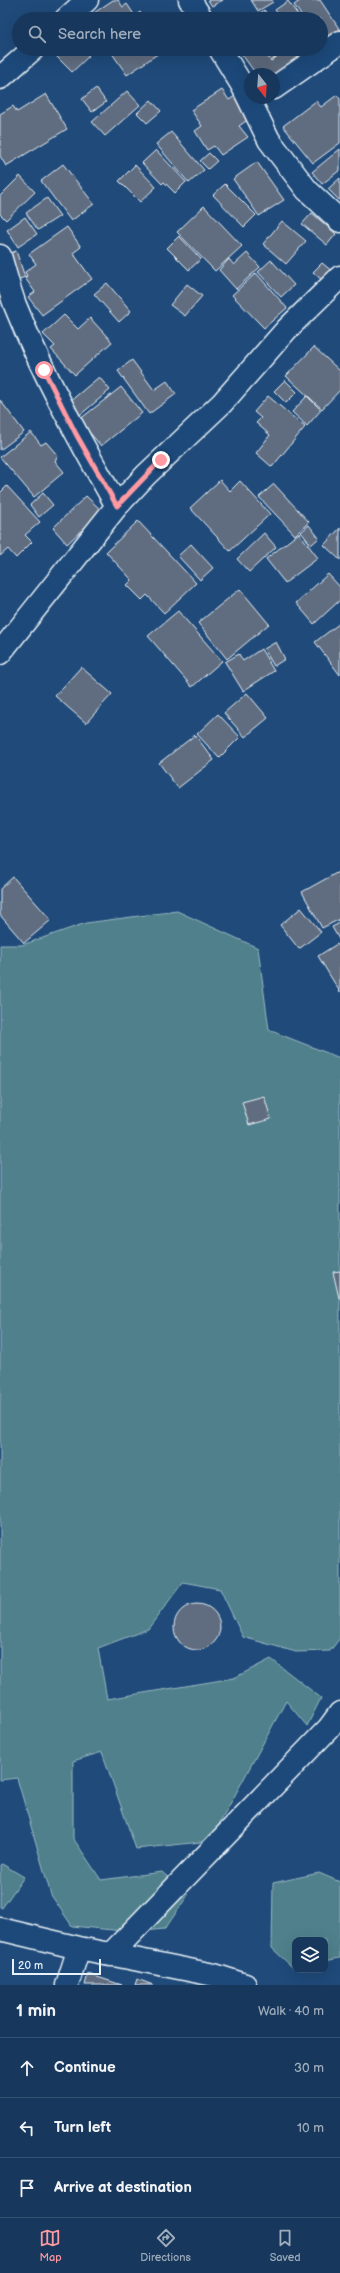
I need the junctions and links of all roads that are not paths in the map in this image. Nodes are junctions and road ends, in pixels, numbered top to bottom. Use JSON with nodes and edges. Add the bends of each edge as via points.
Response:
{"nodes":[{"id":1,"x":87,"y":0,"type":"edge"},
{"id":2,"x":190,"y":0,"type":"edge"},
{"id":3,"x":74,"y":12,"type":"edge"},
{"id":4,"x":198,"y":12,"type":"edge"},
{"id":5,"x":340,"y":42,"type":"edge"},
{"id":6,"x":328,"y":50,"type":"edge"},
{"id":7,"x":25,"y":56,"type":"edge"},
{"id":8,"x":225,"y":56,"type":"edge"},
{"id":9,"x":320,"y":56,"type":"edge"},
{"id":10,"x":0,"y":78,"type":"edge"},
{"id":11,"x":280,"y":84,"type":"edge"},
{"id":12,"x":244,"y":85,"type":"edge"},
{"id":13,"x":256,"y":104,"type":"edge"},
{"id":14,"x":340,"y":221,"type":"edge"},
{"id":15,"x":0,"y":256,"type":"edge"},
{"id":16,"x":340,"y":278,"type":"edge"},
{"id":17,"x":117,"y":506,"type":"junction"},
{"id":18,"x":0,"y":653,"type":"edge"},
{"id":19,"x":340,"y":1713,"type":"edge"},
{"id":20,"x":0,"y":1929,"type":"edge"},
{"id":21,"x":79,"y":1948,"type":"junction"},
{"id":22,"x":110,"y":1955,"type":"junction"},
{"id":23,"x":67,"y":1985,"type":"edge"},
{"id":24,"x":245,"y":1985,"type":"edge"}],
"edges":[{"from":1,"to":3,"type":"street"},
{"from":2,"to":4,"type":"street"},
{"from":5,"to":6,"type":"street"},
{"from":7,"to":10,"type":"street"},
{"from":8,"to":12,"type":"street"},
{"from":9,"to":11,"type":"street"},
{"from":13,"to":14,"type":"street","via":[[269,140],[302,184]]},
{"from":15,"to":17,"type":"street","via":[[15,304],[44,370],[76,434]]},
{"from":16,"to":17,"type":"street","via":[[287,329],[222,403]]},
{"from":17,"to":18,"type":"street"},
{"from":19,"to":22,"type":"street","via":[[329,1728]]},
{"from":20,"to":21,"type":"street"},
{"from":21,"to":22,"type":"street"},
{"from":21,"to":23,"type":"street"},
{"from":22,"to":24,"type":"street","via":[[214,1975]]}]}
